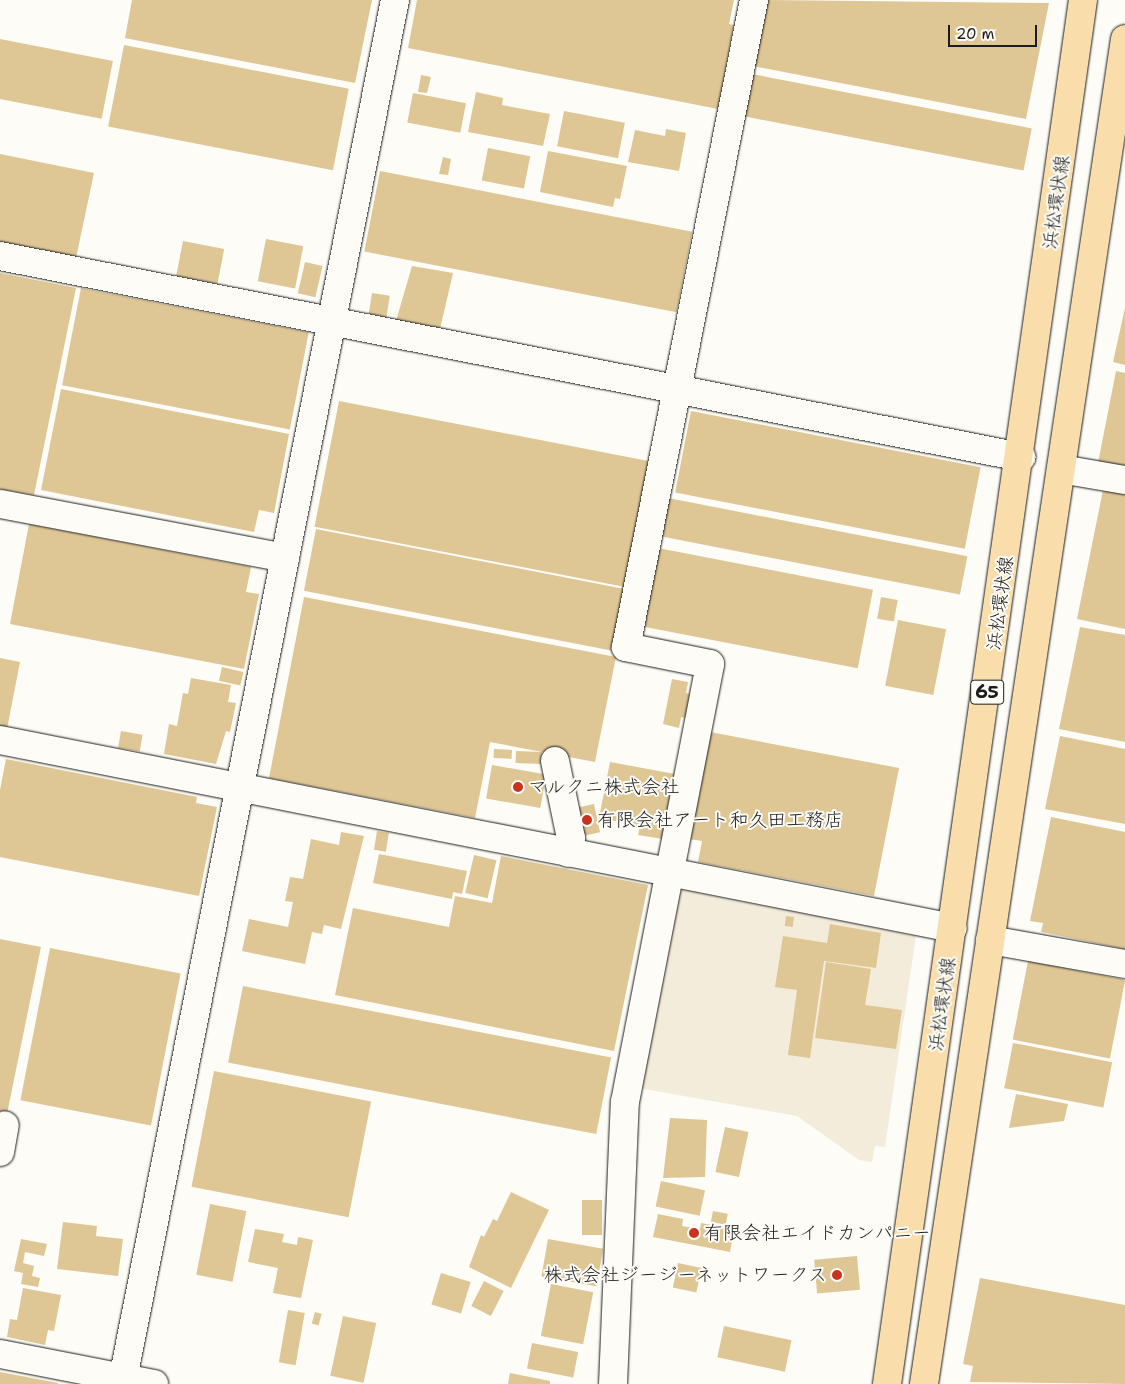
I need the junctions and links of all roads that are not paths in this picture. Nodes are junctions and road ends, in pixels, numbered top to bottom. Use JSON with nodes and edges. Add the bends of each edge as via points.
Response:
{"nodes":[{"id":1,"x":395,"y":0,"type":"edge"},
{"id":2,"x":754,"y":0,"type":"edge"},
{"id":3,"x":1083,"y":0,"type":"edge"},
{"id":4,"x":1125,"y":39,"type":"edge"},
{"id":5,"x":0,"y":256,"type":"edge"},
{"id":6,"x":331,"y":323,"type":"junction"},
{"id":7,"x":677,"y":392,"type":"junction"},
{"id":8,"x":1021,"y":456,"type":"junction"},
{"id":9,"x":1061,"y":469,"type":"junction"},
{"id":10,"x":1125,"y":480,"type":"edge"},
{"id":11,"x":0,"y":504,"type":"edge"},
{"id":12,"x":285,"y":558,"type":"junction"},
{"id":13,"x":0,"y":740,"type":"edge"},
{"id":14,"x":555,"y":761,"type":"dead end"},
{"id":15,"x":240,"y":788,"type":"junction"},
{"id":16,"x":568,"y":853,"type":"junction"},
{"id":17,"x":669,"y":874,"type":"junction"},
{"id":18,"x":953,"y":928,"type":"junction"},
{"id":19,"x":990,"y":940,"type":"junction"},
{"id":20,"x":1125,"y":964,"type":"edge"},
{"id":21,"x":6,"y":1125,"type":"dead end"},
{"id":22,"x":0,"y":1152,"type":"edge"},
{"id":23,"x":0,"y":1354,"type":"edge"},
{"id":24,"x":123,"y":1381,"type":"edge"},
{"id":25,"x":154,"y":1384,"type":"edge"},
{"id":26,"x":613,"y":1384,"type":"edge"},
{"id":27,"x":886,"y":1384,"type":"edge"},
{"id":28,"x":924,"y":1384,"type":"edge"}],
"edges":[{"from":1,"to":6,"type":"street"},
{"from":2,"to":7,"type":"street"},
{"from":3,"to":8,"type":"main road","name":"浜松環状線","number":"65"},
{"from":4,"to":9,"type":"main road","name":"浜松環状線","number":"65"},
{"from":5,"to":6,"type":"street"},
{"from":6,"to":7,"type":"street"},
{"from":6,"to":12,"type":"street"},
{"from":7,"to":8,"type":"street"},
{"from":7,"to":17,"type":"street","via":[[626,647],[710,664]]},
{"from":8,"to":18,"type":"main road","name":"浜松環状線","number":"65"},
{"from":9,"to":10,"type":"street"},
{"from":9,"to":19,"type":"main road","name":"浜松環状線","number":"65"},
{"from":11,"to":12,"type":"street"},
{"from":12,"to":15,"type":"street"},
{"from":13,"to":15,"type":"street"},
{"from":14,"to":16,"type":"street","via":[[571,838]]},
{"from":15,"to":16,"type":"street"},
{"from":15,"to":24,"type":"street"},
{"from":16,"to":17,"type":"street"},
{"from":17,"to":18,"type":"street"},
{"from":17,"to":26,"type":"street","via":[[625,1102]]},
{"from":18,"to":27,"type":"main road","name":"浜松環状線","number":"65"},
{"from":19,"to":20,"type":"street"},
{"from":19,"to":28,"type":"main road","name":"浜松環状線","number":"65"},
{"from":21,"to":22,"type":"street"},
{"from":23,"to":24,"type":"street"},
{"from":24,"to":25,"type":"street"}]}
